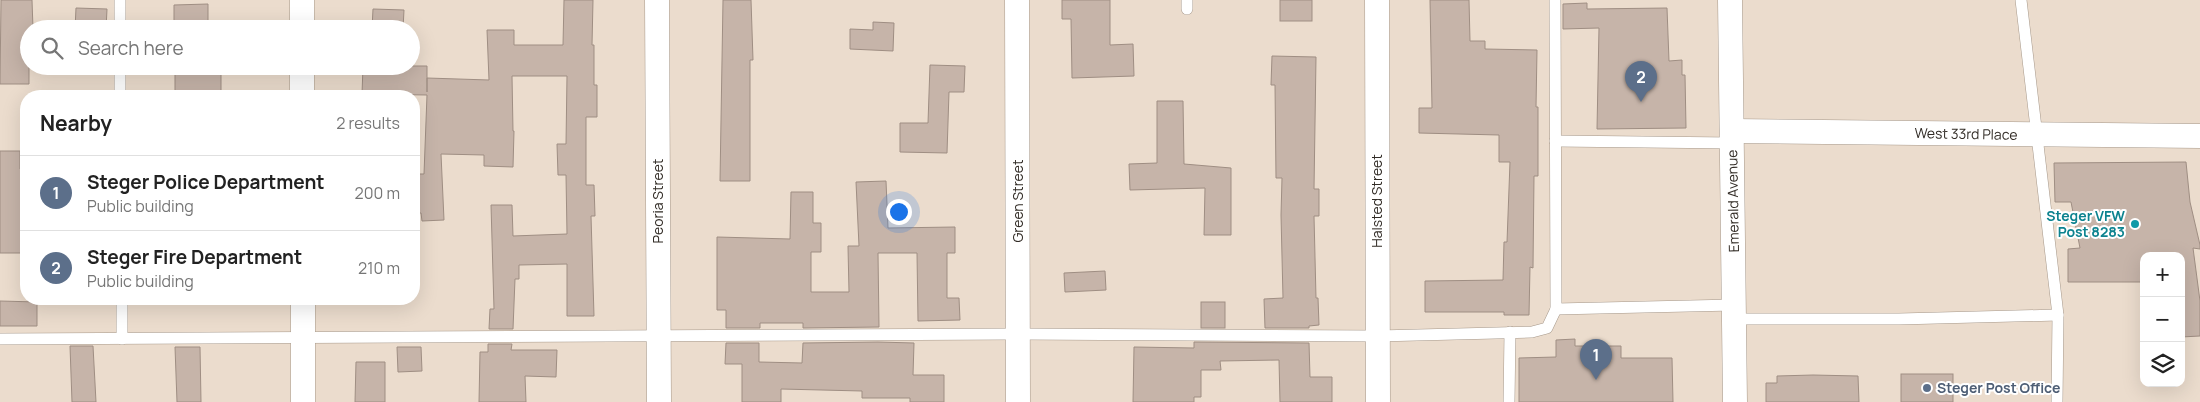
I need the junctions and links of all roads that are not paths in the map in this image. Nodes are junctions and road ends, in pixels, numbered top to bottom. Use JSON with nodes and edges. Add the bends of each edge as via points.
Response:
{"nodes":[{"id":1,"x":120,"y":0,"type":"edge"},
{"id":2,"x":302,"y":0,"type":"edge"},
{"id":3,"x":657,"y":0,"type":"edge"},
{"id":4,"x":1017,"y":0,"type":"edge"},
{"id":5,"x":1377,"y":0,"type":"edge"},
{"id":6,"x":1555,"y":0,"type":"edge"},
{"id":7,"x":1730,"y":0,"type":"edge"},
{"id":8,"x":2021,"y":0,"type":"edge"},
{"id":9,"x":120,"y":20,"type":"edge"},
{"id":10,"x":302,"y":20,"type":"edge"},
{"id":11,"x":120,"y":75,"type":"edge"},
{"id":12,"x":302,"y":75,"type":"edge"},
{"id":13,"x":120,"y":90,"type":"edge"},
{"id":14,"x":302,"y":90,"type":"edge"},
{"id":15,"x":2038,"y":135,"type":"junction"},
{"id":16,"x":2200,"y":136,"type":"edge"},
{"id":17,"x":1732,"y":137,"type":"junction"},
{"id":18,"x":1555,"y":141,"type":"junction"},
{"id":19,"x":122,"y":305,"type":"edge"},
{"id":20,"x":302,"y":305,"type":"edge"},
{"id":21,"x":1556,"y":310,"type":"junction"},
{"id":22,"x":1734,"y":312,"type":"junction"},
{"id":23,"x":2058,"y":315,"type":"junction"},
{"id":24,"x":1510,"y":332,"type":"junction"},
{"id":25,"x":1018,"y":334,"type":"junction"},
{"id":26,"x":658,"y":336,"type":"junction"},
{"id":27,"x":1378,"y":336,"type":"junction"},
{"id":28,"x":0,"y":339,"type":"edge"},
{"id":29,"x":122,"y":339,"type":"junction"},
{"id":30,"x":302,"y":339,"type":"junction"},
{"id":31,"x":302,"y":402,"type":"edge"},
{"id":32,"x":659,"y":402,"type":"edge"},
{"id":33,"x":1018,"y":402,"type":"edge"},
{"id":34,"x":1378,"y":402,"type":"edge"},
{"id":35,"x":1509,"y":402,"type":"edge"},
{"id":36,"x":1735,"y":402,"type":"edge"},
{"id":37,"x":2057,"y":402,"type":"edge"}],
"edges":[{"from":1,"to":9,"type":"lane"},
{"from":2,"to":10,"type":"street"},
{"from":3,"to":26,"type":"street","name":"Peoria Street"},
{"from":4,"to":25,"type":"street","name":"Green Street"},
{"from":5,"to":27,"type":"street","name":"Halsted Street"},
{"from":6,"to":18,"type":"lane"},
{"from":7,"to":17,"type":"street","name":"Emerald Avenue"},
{"from":8,"to":15,"type":"lane"},
{"from":11,"to":13,"type":"lane"},
{"from":12,"to":14,"type":"street"},
{"from":15,"to":16,"type":"street","name":"West 33rd Place"},
{"from":15,"to":17,"type":"street","name":"West 33rd Place"},
{"from":15,"to":23,"type":"lane"},
{"from":17,"to":18,"type":"lane"},
{"from":17,"to":22,"type":"street","name":"Emerald Avenue"},
{"from":18,"to":21,"type":"lane"},
{"from":19,"to":29,"type":"lane"},
{"from":20,"to":30,"type":"street"},
{"from":21,"to":22,"type":"lane"},
{"from":21,"to":24,"type":"lane","via":[[1547,328]]},
{"from":22,"to":23,"type":"lane","via":[[1899,318]]},
{"from":22,"to":36,"type":"street","name":"Emerald Avenue"},
{"from":23,"to":37,"type":"lane"},
{"from":24,"to":27,"type":"lane"},
{"from":24,"to":35,"type":"lane"},
{"from":25,"to":26,"type":"lane"},
{"from":25,"to":27,"type":"lane"},
{"from":25,"to":33,"type":"street","name":"Green Street"},
{"from":26,"to":30,"type":"lane"},
{"from":26,"to":32,"type":"street","name":"Peoria Street"},
{"from":27,"to":34,"type":"street","name":"Halsted Street"},
{"from":28,"to":29,"type":"lane"},
{"from":29,"to":30,"type":"lane"},
{"from":30,"to":31,"type":"street"}]}
